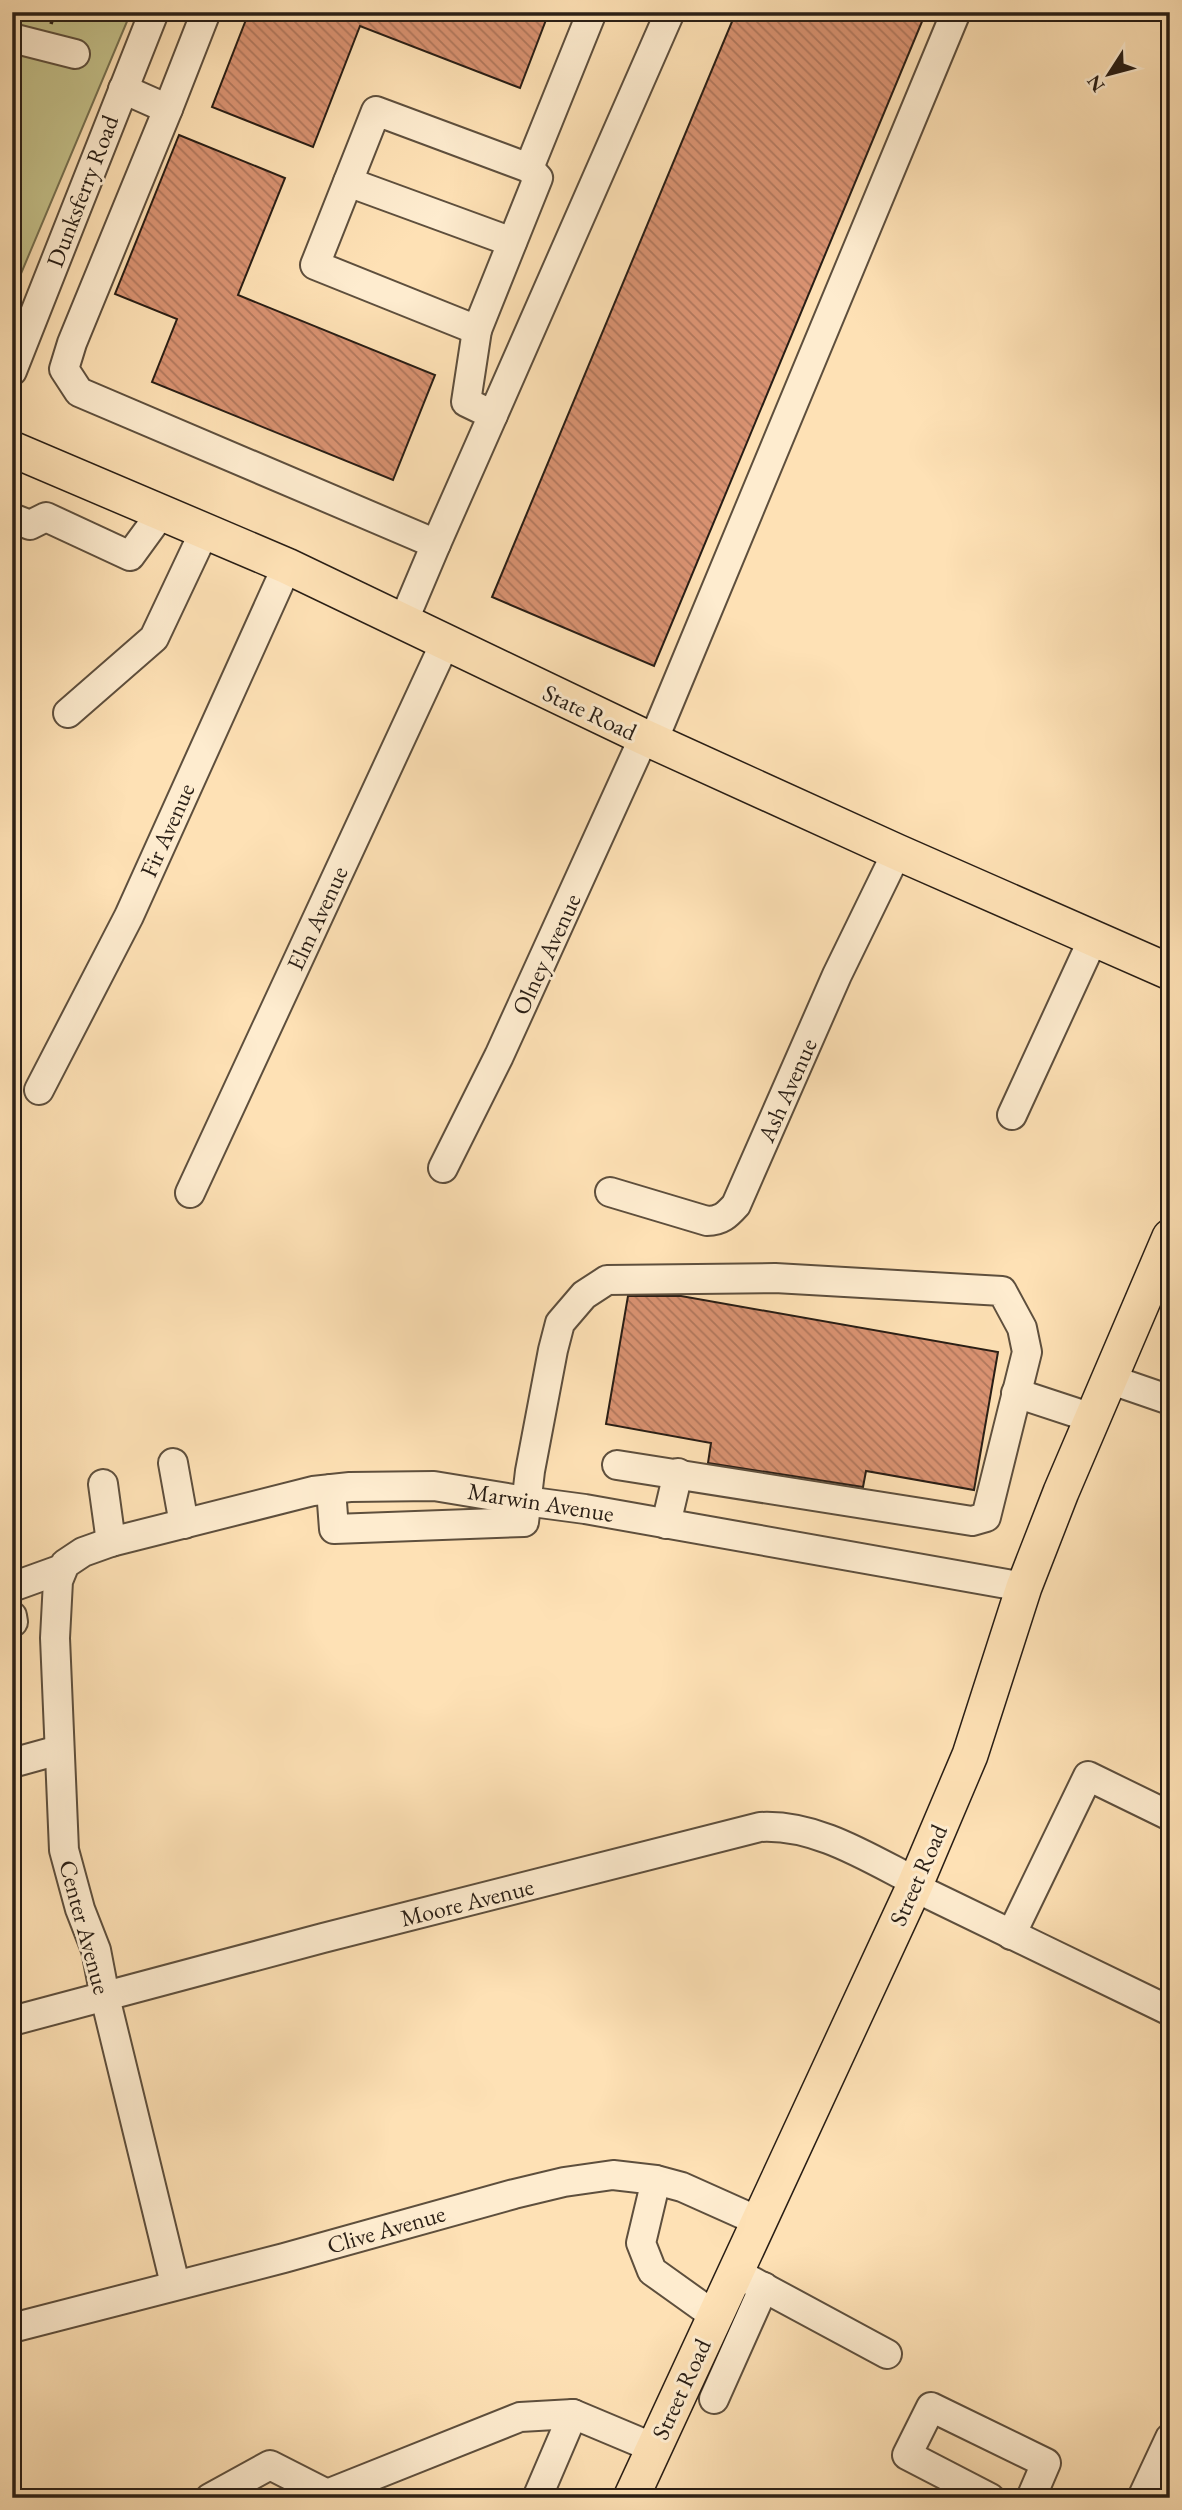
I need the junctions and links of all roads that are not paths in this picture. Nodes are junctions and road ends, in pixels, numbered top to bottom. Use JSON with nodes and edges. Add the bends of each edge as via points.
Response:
{"nodes":[{"id":1,"x":154,"y":12,"type":"edge"},
{"id":2,"x":206,"y":12,"type":"edge"},
{"id":3,"x":592,"y":12,"type":"edge"},
{"id":4,"x":670,"y":12,"type":"edge"},
{"id":5,"x":956,"y":12,"type":"edge"},
{"id":6,"x":12,"y":38,"type":"edge"},
{"id":7,"x":75,"y":54,"type":"dead end"},
{"id":8,"x":122,"y":89,"type":"junction"},
{"id":9,"x":168,"y":110,"type":"junction"},
{"id":10,"x":529,"y":168,"type":"junction"},
{"id":11,"x":348,"y":181,"type":"junction"},
{"id":12,"x":512,"y":242,"type":"junction"},
{"id":13,"x":477,"y":330,"type":"junction"},
{"id":14,"x":12,"y":371,"type":"edge"},
{"id":15,"x":493,"y":415,"type":"junction"},
{"id":16,"x":12,"y":449,"type":"edge"},
{"id":17,"x":162,"y":512,"type":"junction"},
{"id":18,"x":12,"y":518,"type":"edge"},
{"id":19,"x":205,"y":530,"type":"junction"},
{"id":20,"x":436,"y":544,"type":"junction"},
{"id":21,"x":287,"y":566,"type":"junction"},
{"id":22,"x":403,"y":622,"type":"junction"},
{"id":23,"x":445,"y":643,"type":"junction"},
{"id":24,"x":68,"y":713,"type":"dead end"},
{"id":25,"x":649,"y":739,"type":"junction"},
{"id":26,"x":897,"y":852,"type":"junction"},
{"id":27,"x":1093,"y":939,"type":"junction"},
{"id":28,"x":1170,"y":972,"type":"edge"},
{"id":29,"x":39,"y":1090,"type":"dead end"},
{"id":30,"x":1012,"y":1115,"type":"dead end"},
{"id":31,"x":443,"y":1168,"type":"dead end"},
{"id":32,"x":610,"y":1192,"type":"dead end"},
{"id":33,"x":190,"y":1193,"type":"dead end"},
{"id":34,"x":1170,"y":1237,"type":"edge"},
{"id":35,"x":1108,"y":1379,"type":"junction"},
{"id":36,"x":1016,"y":1393,"type":"junction"},
{"id":37,"x":1170,"y":1400,"type":"edge"},
{"id":38,"x":1092,"y":1418,"type":"junction"},
{"id":39,"x":173,"y":1463,"type":"dead end"},
{"id":40,"x":617,"y":1465,"type":"dead end"},
{"id":41,"x":678,"y":1473,"type":"junction"},
{"id":42,"x":103,"y":1483,"type":"dead end"},
{"id":43,"x":331,"y":1489,"type":"junction"},
{"id":44,"x":525,"y":1501,"type":"junction"},
{"id":45,"x":184,"y":1524,"type":"junction"},
{"id":46,"x":666,"y":1524,"type":"junction"},
{"id":47,"x":111,"y":1542,"type":"junction"},
{"id":48,"x":63,"y":1567,"type":"junction"},
{"id":49,"x":12,"y":1587,"type":"edge"},
{"id":50,"x":1024,"y":1587,"type":"junction"},
{"id":51,"x":59,"y":1750,"type":"junction"},
{"id":52,"x":12,"y":1763,"type":"edge"},
{"id":53,"x":1170,"y":1816,"type":"edge"},
{"id":54,"x":915,"y":1885,"type":"junction"},
{"id":55,"x":1011,"y":1935,"type":"junction"},
{"id":56,"x":105,"y":1997,"type":"junction"},
{"id":57,"x":1170,"y":2011,"type":"edge"},
{"id":58,"x":12,"y":2021,"type":"edge"},
{"id":59,"x":656,"y":2180,"type":"junction"},
{"id":60,"x":758,"y":2221,"type":"junction"},
{"id":61,"x":749,"y":2280,"type":"junction"},
{"id":62,"x":175,"y":2284,"type":"junction"},
{"id":63,"x":715,"y":2316,"type":"junction"},
{"id":64,"x":12,"y":2328,"type":"edge"},
{"id":65,"x":887,"y":2354,"type":"dead end"},
{"id":66,"x":714,"y":2399,"type":"dead end"},
{"id":67,"x":573,"y":2414,"type":"junction"},
{"id":68,"x":1170,"y":2438,"type":"edge"},
{"id":69,"x":654,"y":2448,"type":"junction"},
{"id":70,"x":326,"y":2496,"type":"edge"},
{"id":71,"x":209,"y":2498,"type":"edge"},
{"id":72,"x":537,"y":2498,"type":"edge"},
{"id":73,"x":631,"y":2498,"type":"edge"},
{"id":74,"x":990,"y":2498,"type":"edge"},
{"id":75,"x":1031,"y":2498,"type":"edge"},
{"id":76,"x":1142,"y":2498,"type":"edge"}],
"edges":[{"from":1,"to":8,"type":"street","name":"Dunksferry Road"},
{"from":2,"to":9,"type":"street"},
{"from":3,"to":10,"type":"street"},
{"from":4,"to":15,"type":"street"},
{"from":5,"to":25,"type":"street","name":"Olney Avenue"},
{"from":6,"to":7,"type":"street"},
{"from":8,"to":9,"type":"street"},
{"from":8,"to":14,"type":"street","name":"Dunksferry Road"},
{"from":9,"to":20,"type":"street","via":[[64,369],[79,392]]},
{"from":10,"to":11,"type":"street","via":[[376,111]]},
{"from":10,"to":12,"type":"street","via":[[538,178]]},
{"from":11,"to":12,"type":"street"},
{"from":11,"to":13,"type":"street","via":[[315,265]]},
{"from":12,"to":13,"type":"street"},
{"from":13,"to":15,"type":"street","via":[[466,402]]},
{"from":15,"to":20,"type":"street"},
{"from":16,"to":17,"type":"main road","name":"State Road"},
{"from":17,"to":18,"type":"street","via":[[130,556],[46,517],[30,526]]},
{"from":17,"to":19,"type":"main road","name":"State Road"},
{"from":19,"to":21,"type":"main road","name":"State Road"},
{"from":19,"to":24,"type":"street","via":[[154,638]]},
{"from":20,"to":22,"type":"street"},
{"from":21,"to":22,"type":"main road","name":"State Road"},
{"from":21,"to":29,"type":"street","name":"Fir Avenue","via":[[129,916]]},
{"from":22,"to":23,"type":"main road","name":"State Road"},
{"from":23,"to":25,"type":"main road","name":"State Road"},
{"from":23,"to":33,"type":"street","name":"Elm Avenue"},
{"from":25,"to":26,"type":"main road","name":"State Road"},
{"from":25,"to":31,"type":"street","name":"Olney Avenue"},
{"from":26,"to":27,"type":"main road","name":"State Road"},
{"from":26,"to":32,"type":"street","name":"Ash Avenue","via":[[837,975],[736,1205],[726,1216],[707,1221]]},
{"from":27,"to":28,"type":"main road","name":"State Road"},
{"from":27,"to":30,"type":"street"},
{"from":34,"to":35,"type":"main road","name":"Street Road"},
{"from":35,"to":37,"type":"street"},
{"from":35,"to":38,"type":"main road","name":"Street Road"},
{"from":36,"to":38,"type":"street"},
{"from":36,"to":41,"type":"street","via":[[986,1517],[972,1521]]},
{"from":36,"to":44,"type":"street","via":[[1027,1353],[1022,1328],[1002,1291],[775,1278],[607,1280],[584,1296],[560,1323]]},
{"from":38,"to":50,"type":"main road","name":"Street Road"},
{"from":39,"to":45,"type":"street"},
{"from":40,"to":41,"type":"street"},
{"from":41,"to":46,"type":"street"},
{"from":42,"to":47,"type":"street"},
{"from":43,"to":44,"type":"street","name":"Marwin Avenue","via":[[434,1486]]},
{"from":43,"to":44,"type":"street","via":[[334,1529],[524,1522]]},
{"from":43,"to":45,"type":"street","name":"Marwin Avenue"},
{"from":44,"to":46,"type":"street","name":"Marwin Avenue"},
{"from":45,"to":47,"type":"street","name":"Marwin Avenue"},
{"from":46,"to":50,"type":"street","name":"Marwin Avenue"},
{"from":47,"to":48,"type":"street","name":"Marwin Avenue","via":[[83,1552]]},
{"from":48,"to":49,"type":"street","name":"Marwin Avenue"},
{"from":48,"to":51,"type":"street","name":"Center Avenue","via":[[55,1638]]},
{"from":50,"to":54,"type":"main road","name":"Street Road","via":[[970,1755]]},
{"from":51,"to":52,"type":"street"},
{"from":51,"to":56,"type":"street","name":"Center Avenue","via":[[64,1850],[96,1950]]},
{"from":53,"to":55,"type":"street","via":[[1087,1776]]},
{"from":54,"to":55,"type":"street","name":"Moore Avenue"},
{"from":54,"to":56,"type":"street","name":"Moore Avenue","via":[[813,1832],[760,1827]]},
{"from":54,"to":60,"type":"main road","name":"Street Road"},
{"from":55,"to":57,"type":"street","name":"Moore Avenue"},
{"from":56,"to":58,"type":"street","name":"Moore Avenue"},
{"from":56,"to":62,"type":"street","name":"Center Avenue"},
{"from":59,"to":60,"type":"street","name":"Clive Avenue"},
{"from":59,"to":62,"type":"street","name":"Clive Avenue","via":[[612,2175],[564,2182]]},
{"from":59,"to":63,"type":"street","via":[[641,2243],[652,2271]]},
{"from":60,"to":61,"type":"main road","name":"Street Road"},
{"from":61,"to":63,"type":"main road","name":"Street Road"},
{"from":61,"to":65,"type":"street"},
{"from":61,"to":66,"type":"street"},
{"from":62,"to":64,"type":"street","name":"Clive Avenue"},
{"from":63,"to":69,"type":"main road","name":"Street Road"},
{"from":67,"to":69,"type":"street"},
{"from":67,"to":70,"type":"street","via":[[520,2417]]},
{"from":67,"to":72,"type":"street"},
{"from":68,"to":76,"type":"street"},
{"from":69,"to":73,"type":"main road","name":"Street Road"},
{"from":70,"to":71,"type":"street","via":[[270,2465]]},
{"from":74,"to":75,"type":"street","via":[[907,2455],[931,2407],[1046,2463]]}]}
